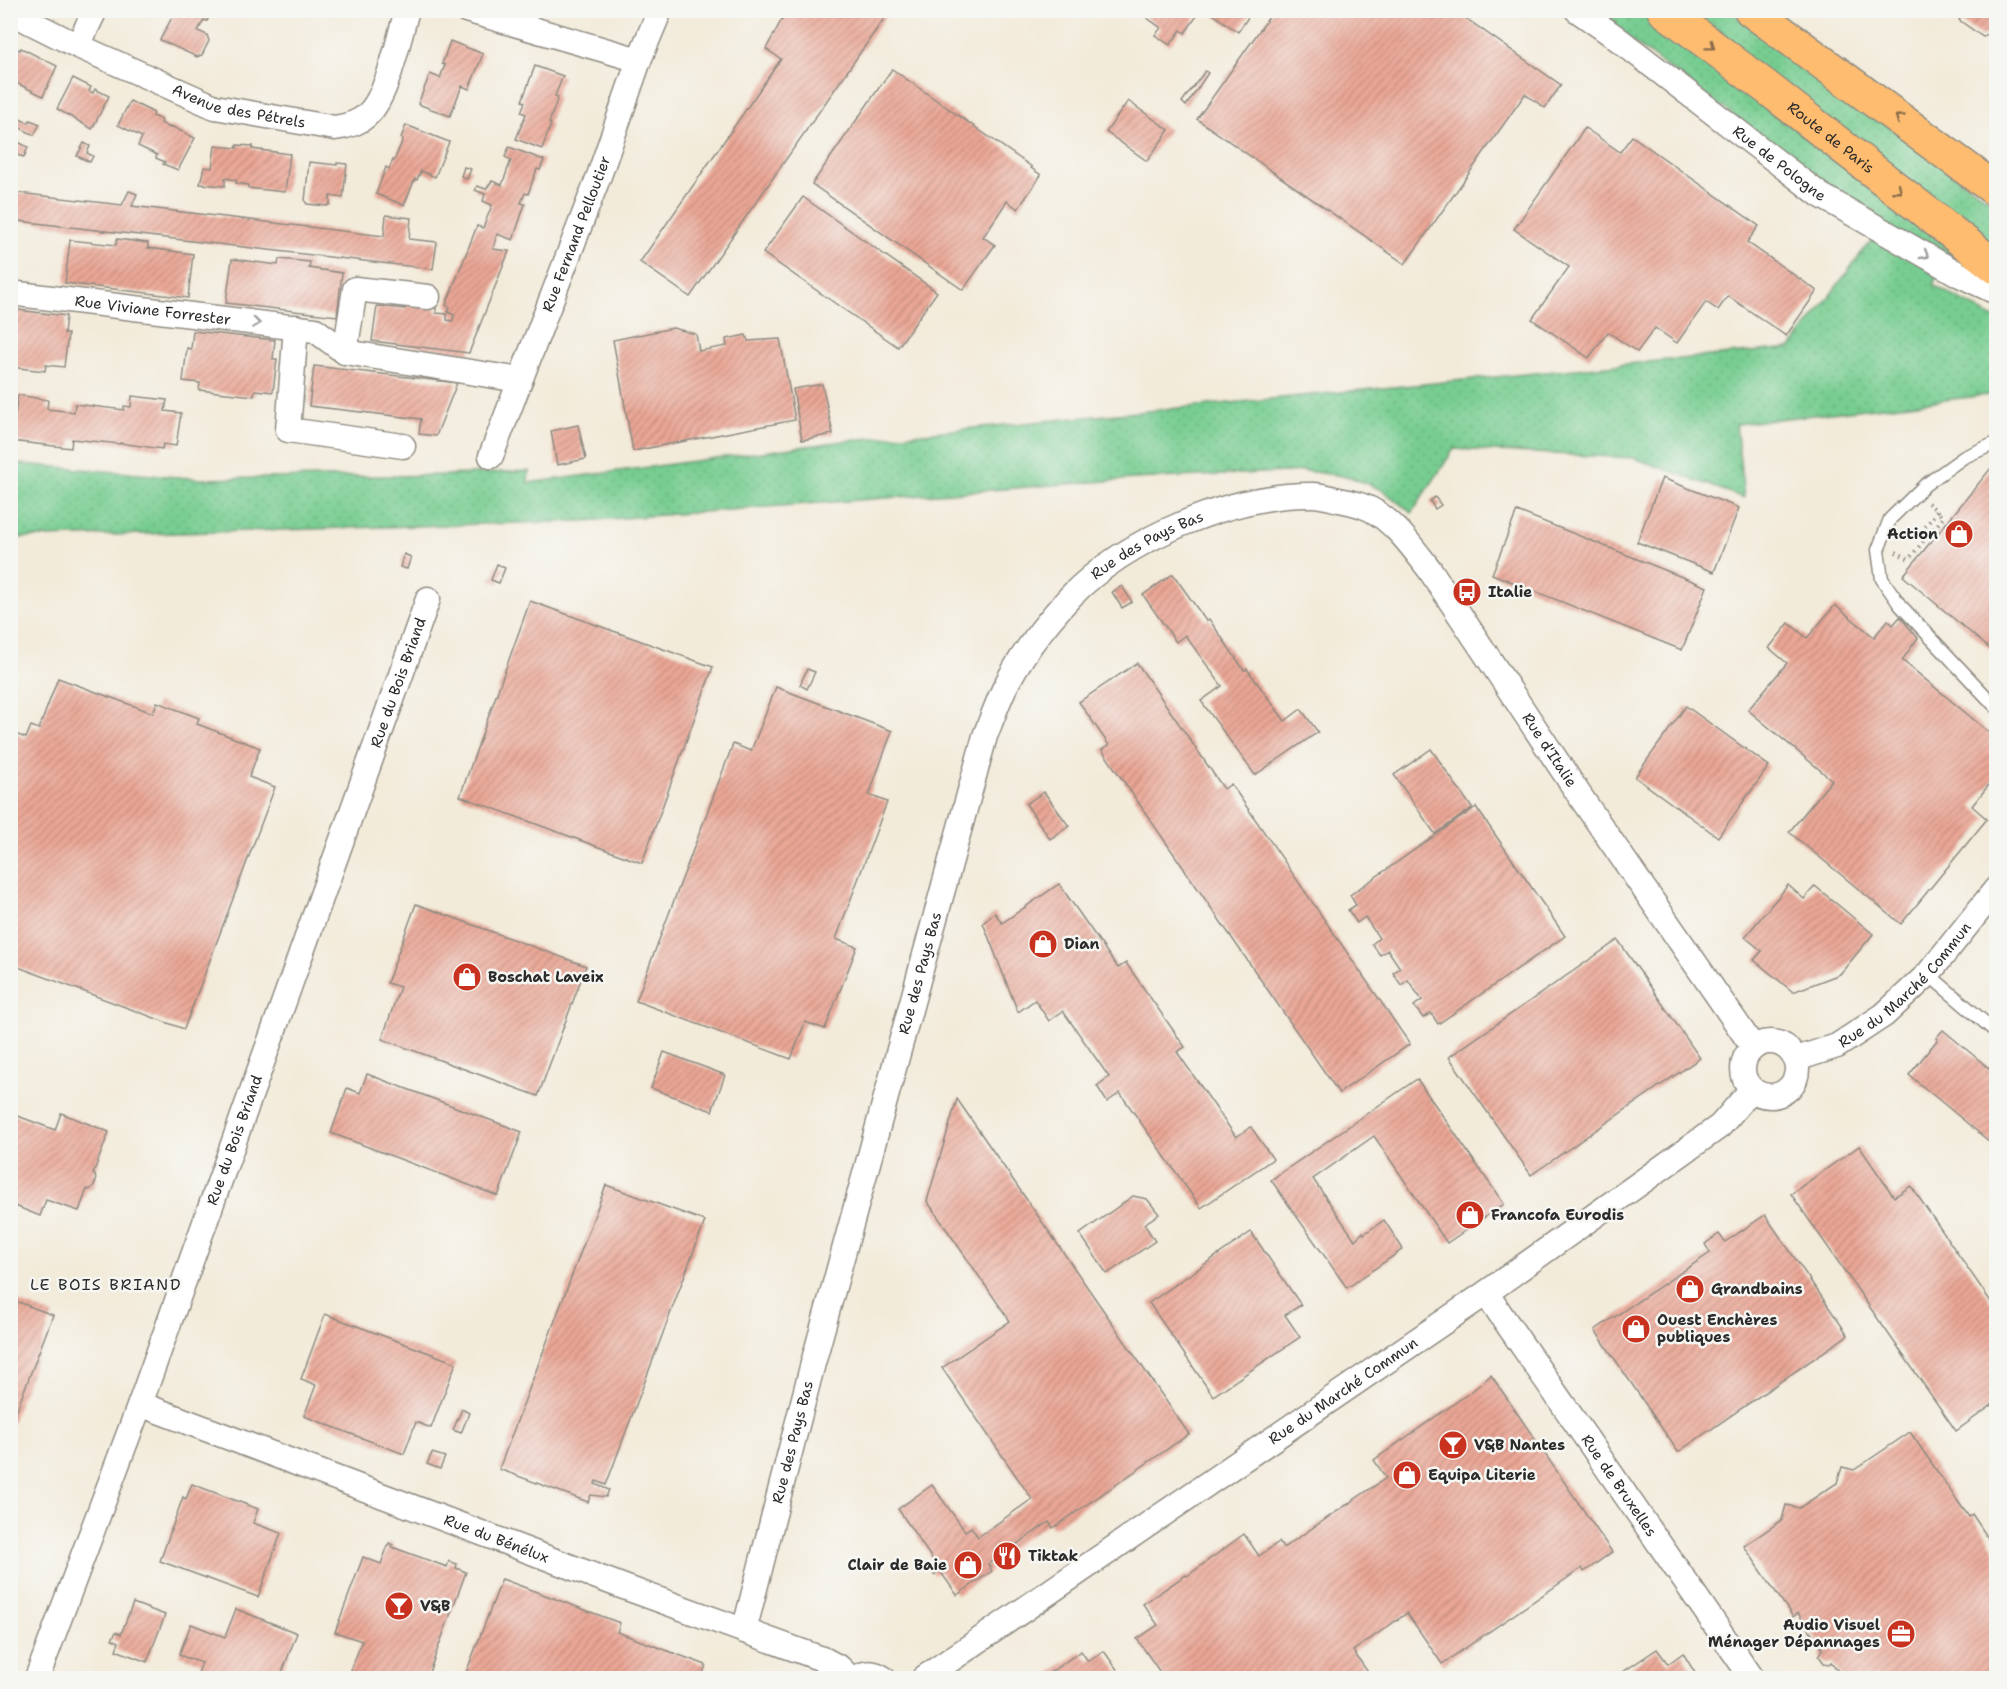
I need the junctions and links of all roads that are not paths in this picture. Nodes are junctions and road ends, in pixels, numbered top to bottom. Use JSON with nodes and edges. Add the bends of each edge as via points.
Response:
{"nodes":[{"id":1,"x":95,"y":10,"type":"edge"},
{"id":2,"x":407,"y":10,"type":"edge"},
{"id":3,"x":465,"y":10,"type":"edge"},
{"id":4,"x":660,"y":10,"type":"edge"},
{"id":5,"x":1577,"y":10,"type":"edge"},
{"id":6,"x":1664,"y":10,"type":"edge"},
{"id":7,"x":1751,"y":10,"type":"edge"},
{"id":8,"x":10,"y":12,"type":"edge"},
{"id":9,"x":78,"y":46,"type":"junction"},
{"id":10,"x":639,"y":60,"type":"junction"},
{"id":11,"x":1996,"y":190,"type":"edge"},
{"id":12,"x":1996,"y":267,"type":"edge"},
{"id":13,"x":1996,"y":292,"type":"edge"},
{"id":14,"x":10,"y":293,"type":"edge"},
{"id":15,"x":428,"y":297,"type":"dead end"},
{"id":16,"x":296,"y":327,"type":"junction"},
{"id":17,"x":345,"y":352,"type":"junction"},
{"id":18,"x":520,"y":381,"type":"junction"},
{"id":19,"x":1996,"y":443,"type":"edge"},
{"id":20,"x":403,"y":446,"type":"dead end"},
{"id":21,"x":491,"y":456,"type":"dead end"},
{"id":22,"x":1314,"y":495,"type":"joint"},
{"id":23,"x":428,"y":599,"type":"dead end"},
{"id":24,"x":1996,"y":707,"type":"edge"},
{"id":25,"x":1996,"y":889,"type":"edge"},
{"id":26,"x":1928,"y":974,"type":"junction"},
{"id":27,"x":1996,"y":1032,"type":"edge"},
{"id":28,"x":1753,"y":1047,"type":"junction"},
{"id":29,"x":1796,"y":1059,"type":"junction"},
{"id":30,"x":1752,"y":1089,"type":"junction"},
{"id":31,"x":1486,"y":1293,"type":"junction"},
{"id":32,"x":140,"y":1404,"type":"junction"},
{"id":33,"x":744,"y":1631,"type":"junction"},
{"id":34,"x":37,"y":1678,"type":"edge"},
{"id":35,"x":850,"y":1678,"type":"edge"},
{"id":36,"x":856,"y":1678,"type":"edge"},
{"id":37,"x":883,"y":1678,"type":"edge"},
{"id":38,"x":924,"y":1678,"type":"edge"},
{"id":39,"x":1752,"y":1678,"type":"edge"}],
"edges":[{"from":1,"to":9,"type":"street"},
{"from":2,"to":9,"type":"street","name":"Avenue des Pétrels","via":[[383,90],[370,113],[353,125],[335,128],[215,107]]},
{"from":3,"to":10,"type":"street"},
{"from":4,"to":10,"type":"street","name":"Rue Fernand Pelloutier"},
{"from":5,"to":13,"type":"street","name":"Rue de Pologne","one_way":true,"via":[[1820,195]]},
{"from":6,"to":12,"type":"main road","name":"Route de Paris","one_way":true},
{"from":11,"to":7,"type":"main road","one_way":true},
{"from":8,"to":9,"type":"street","name":"Avenue des Pétrels"},
{"from":10,"to":18,"type":"street","name":"Rue Fernand Pelloutier"},
{"from":14,"to":16,"type":"street","name":"Rue Viviane Forrester","one_way":true},
{"from":15,"to":17,"type":"street","via":[[355,289]]},
{"from":16,"to":17,"type":"street","name":"Rue Viviane Forrester","via":[[315,330]]},
{"from":16,"to":20,"type":"street","via":[[288,430]]},
{"from":17,"to":18,"type":"street","name":"Rue Viviane Forrester"},
{"from":18,"to":21,"type":"street","name":"Rue Fernand Pelloutier"},
{"from":19,"to":24,"type":"lane","via":[[1964,457],[1917,492],[1890,519],[1878,550],[1882,579],[1900,605]]},
{"from":22,"to":28,"type":"street","name":"Rue d'Italie","via":[[1371,509],[1409,542]]},
{"from":22,"to":33,"type":"street","name":"Rue des Pays Bas","via":[[1263,500],[1204,516],[1138,545],[1070,597],[1029,648],[1004,690],[985,736]]},
{"from":23,"to":32,"type":"street","name":"Rue du Bois Briand"},
{"from":25,"to":26,"type":"street","name":"Rue du Marché Commun"},
{"from":26,"to":27,"type":"lane"},
{"from":26,"to":29,"type":"street","name":"Rue du Marché Commun","via":[[1884,1015],[1837,1046]]},
{"from":28,"to":29,"type":"street","via":[[1777,1042],[1785,1045]]},
{"from":28,"to":30,"type":"street","via":[[1746,1054],[1743,1072]]},
{"from":29,"to":30,"type":"street","via":[[1797,1077],[1786,1092],[1768,1096]]},
{"from":30,"to":31,"type":"street","name":"Rue du Marché Commun","via":[[1720,1126]]},
{"from":31,"to":38,"type":"street","name":"Rue du Marché Commun"},
{"from":31,"to":39,"type":"street","name":"Rue de Bruxelles"},
{"from":32,"to":33,"type":"street","name":"Rue du Bénélux"},
{"from":32,"to":34,"type":"street","name":"Rue du Bois Briand"},
{"from":33,"to":35,"type":"street","name":"Rue du Bénélux","via":[[825,1660]]},
{"from":36,"to":37,"type":"street","via":[[871,1674]]}]}
